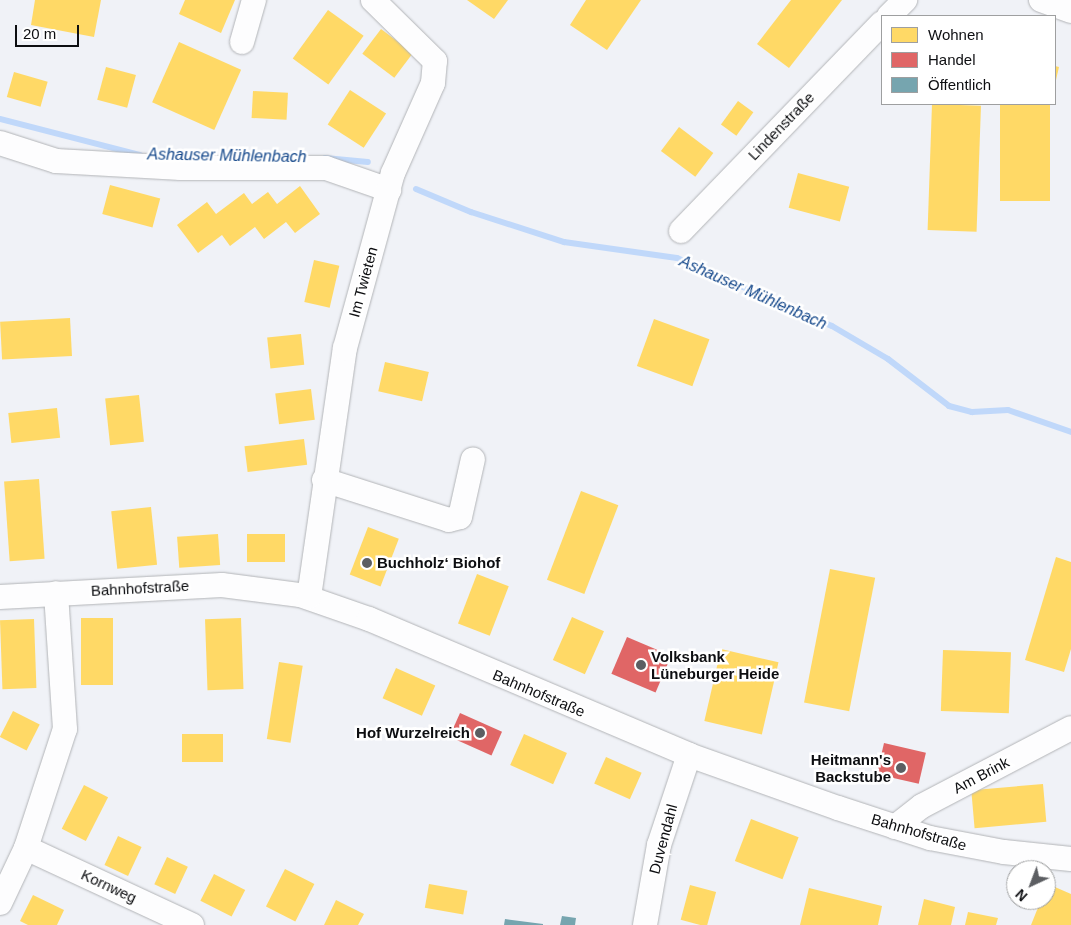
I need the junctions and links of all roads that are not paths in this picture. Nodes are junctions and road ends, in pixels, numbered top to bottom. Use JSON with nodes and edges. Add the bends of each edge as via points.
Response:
{"nodes":[{"id":1,"x":254,"y":0,"type":"edge"},
{"id":2,"x":373,"y":0,"type":"edge"},
{"id":3,"x":905,"y":0,"type":"edge"},
{"id":4,"x":1041,"y":0,"type":"edge"},
{"id":5,"x":1071,"y":11,"type":"edge"},
{"id":6,"x":890,"y":15,"type":"edge"},
{"id":7,"x":881,"y":24,"type":"edge"},
{"id":8,"x":242,"y":42,"type":"dead end"},
{"id":9,"x":0,"y":143,"type":"edge"},
{"id":10,"x":389,"y":190,"type":"junction"},
{"id":11,"x":681,"y":231,"type":"dead end"},
{"id":12,"x":473,"y":458,"type":"dead end"},
{"id":13,"x":324,"y":480,"type":"junction"},
{"id":14,"x":56,"y":593,"type":"junction"},
{"id":15,"x":0,"y":597,"type":"edge"},
{"id":16,"x":309,"y":598,"type":"junction"},
{"id":17,"x":1071,"y":728,"type":"edge"},
{"id":18,"x":689,"y":754,"type":"junction"},
{"id":19,"x":895,"y":827,"type":"junction"},
{"id":20,"x":26,"y":848,"type":"junction"},
{"id":21,"x":1071,"y":859,"type":"edge"},
{"id":22,"x":0,"y":903,"type":"edge"},
{"id":23,"x":192,"y":925,"type":"edge"},
{"id":24,"x":645,"y":925,"type":"edge"}],
"edges":[{"from":1,"to":8,"type":"street"},
{"from":2,"to":10,"type":"street","name":"Im Twieten","via":[[435,61],[433,83],[393,173]]},
{"from":3,"to":6,"type":"street"},
{"from":4,"to":5,"type":"street"},
{"from":7,"to":11,"type":"street","name":"Lindenstraße"},
{"from":9,"to":10,"type":"street","via":[[56,161],[180,168],[326,168]]},
{"from":10,"to":13,"type":"street","name":"Im Twieten","via":[[345,348]]},
{"from":12,"to":13,"type":"street","via":[[460,517],[449,520]]},
{"from":13,"to":16,"type":"street","name":"Im Twieten"},
{"from":14,"to":15,"type":"street","name":"Bahnhofstraße"},
{"from":14,"to":16,"type":"street","name":"Bahnhofstraße","via":[[222,585],[256,587]]},
{"from":14,"to":20,"type":"street","via":[[64,730]]},
{"from":16,"to":18,"type":"street","name":"Bahnhofstraße","via":[[369,619]]},
{"from":17,"to":19,"type":"street","name":"Am Brink","via":[[922,806]]},
{"from":18,"to":19,"type":"street","name":"Bahnhofstraße"},
{"from":18,"to":24,"type":"street","name":"Duvendahl","via":[[659,845]]},
{"from":19,"to":21,"type":"street","name":"Bahnhofstraße","via":[[972,847]]},
{"from":20,"to":22,"type":"street"},
{"from":20,"to":23,"type":"street","name":"Kornweg"}]}
